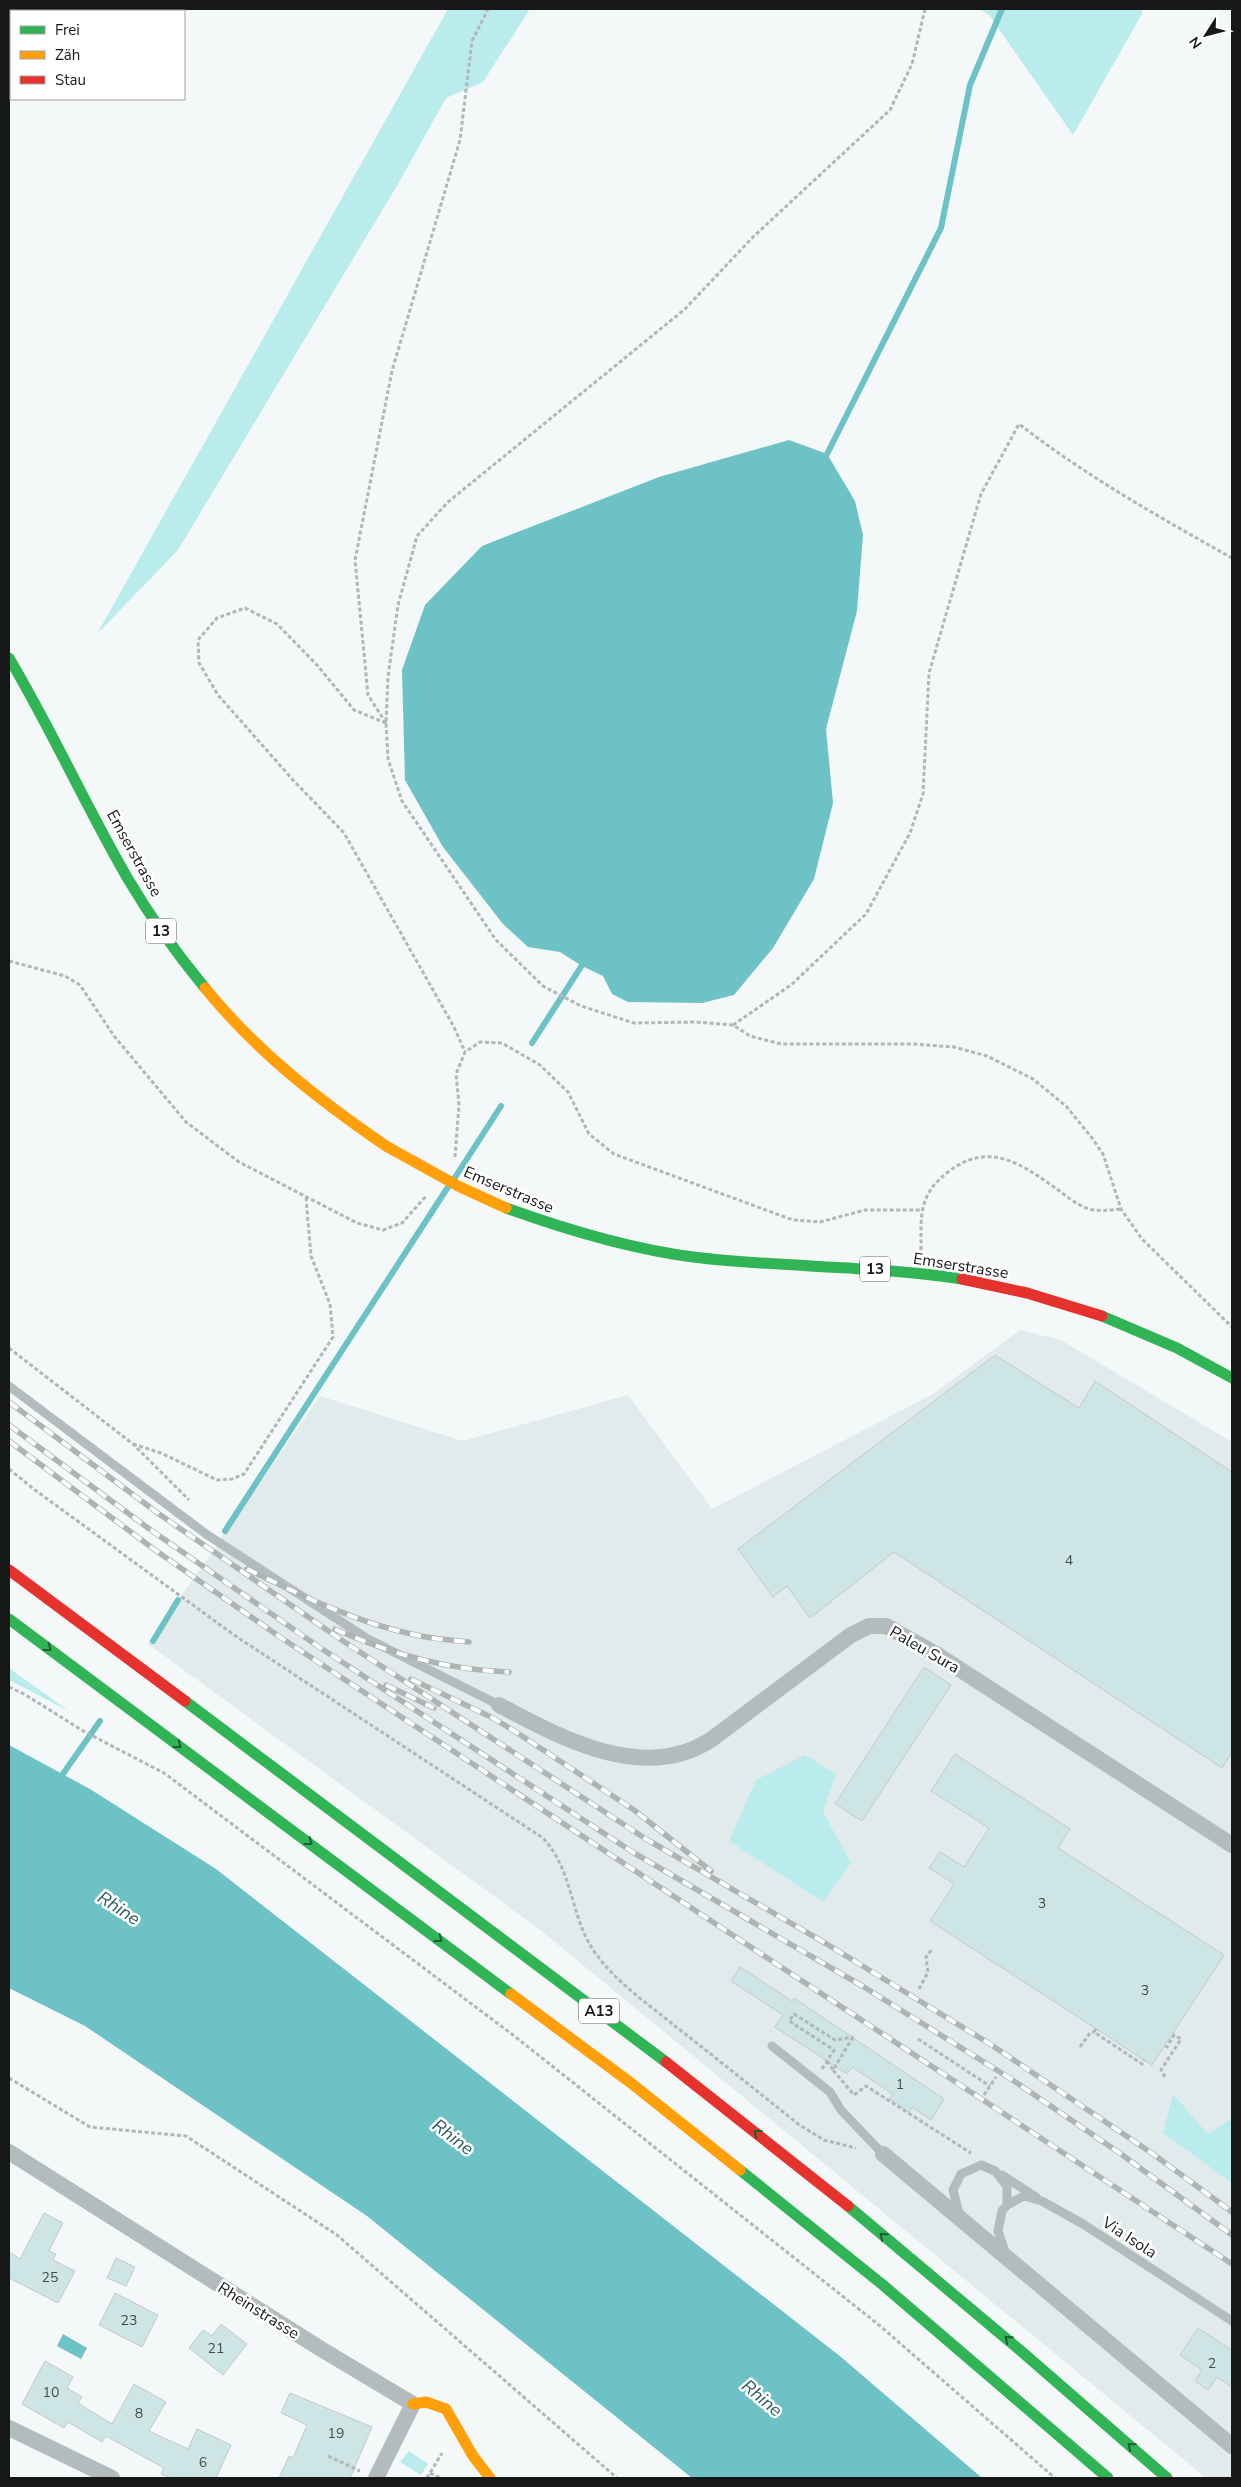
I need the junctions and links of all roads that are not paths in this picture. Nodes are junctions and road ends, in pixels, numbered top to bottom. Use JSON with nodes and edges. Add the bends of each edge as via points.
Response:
{"nodes":[{"id":1,"x":9,"y":658,"type":"edge"},
{"id":2,"x":1232,"y":1378,"type":"edge"},
{"id":3,"x":9,"y":1386,"type":"edge"},
{"id":4,"x":9,"y":1570,"type":"edge"},
{"id":5,"x":9,"y":1619,"type":"edge"},
{"id":6,"x":499,"y":1705,"type":"joint"},
{"id":7,"x":1232,"y":1845,"type":"edge"},
{"id":8,"x":772,"y":2046,"type":"dead end"},
{"id":9,"x":9,"y":2152,"type":"edge"},
{"id":10,"x":883,"y":2154,"type":"joint"},
{"id":11,"x":995,"y":2171,"type":"junction"},
{"id":12,"x":1042,"y":2201,"type":"junction"},
{"id":13,"x":1007,"y":2205,"type":"junction"},
{"id":14,"x":966,"y":2224,"type":"junction"},
{"id":15,"x":1014,"y":2264,"type":"junction"},
{"id":16,"x":1232,"y":2322,"type":"edge"},
{"id":17,"x":413,"y":2404,"type":"junction"},
{"id":18,"x":9,"y":2428,"type":"edge"},
{"id":19,"x":1232,"y":2446,"type":"edge"},
{"id":20,"x":371,"y":2476,"type":"edge"},
{"id":21,"x":110,"y":2478,"type":"edge"},
{"id":22,"x":490,"y":2478,"type":"edge"},
{"id":23,"x":1108,"y":2478,"type":"edge"},
{"id":24,"x":1167,"y":2478,"type":"edge"}],
"edges":[{"from":1,"to":2,"type":"main road","name":"Emserstrasse","number":"13","bridge":true,"via":[[42,713],[126,874],[158,925],[205,989],[277,1064],[386,1146],[458,1186],[506,1208],[566,1229],[691,1257],[920,1274],[998,1286],[1053,1300],[1141,1332]]},
{"from":3,"to":6,"type":"lane","via":[[189,1521],[368,1639]]},
{"from":24,"to":4,"type":"main road","number":"A13","one_way":true,"via":[[1030,2358],[701,2089]]},
{"from":5,"to":23,"type":"main road","number":"A13","one_way":true,"via":[[631,2083],[883,2285]]},
{"from":6,"to":7,"type":"street","name":"Paleu Sura","via":[[585,1746],[642,1757],[679,1754],[712,1739],[851,1635],[869,1626],[886,1626],[936,1654]]},
{"from":8,"to":10,"type":"lane","via":[[830,2092],[841,2110]]},
{"from":9,"to":17,"type":"street","name":"Rheinstrasse"},
{"from":10,"to":14,"type":"street"},
{"from":11,"to":12,"type":"lane"},
{"from":11,"to":13,"type":"lane","via":[[1007,2186]]},
{"from":11,"to":14,"type":"lane","via":[[981,2165],[961,2174],[953,2190],[956,2208]]},
{"from":12,"to":13,"type":"lane","name":"Via Isola","via":[[1024,2196]]},
{"from":12,"to":16,"type":"lane","name":"Via Isola"},
{"from":13,"to":15,"type":"lane","via":[[998,2231]]},
{"from":14,"to":15,"type":"street"},
{"from":15,"to":19,"type":"street"},
{"from":17,"to":20,"type":"street"},
{"from":17,"to":22,"type":"main road","name":"Rheinstrasse","via":[[426,2402],[446,2409],[473,2456]]},
{"from":18,"to":21,"type":"street"}]}
